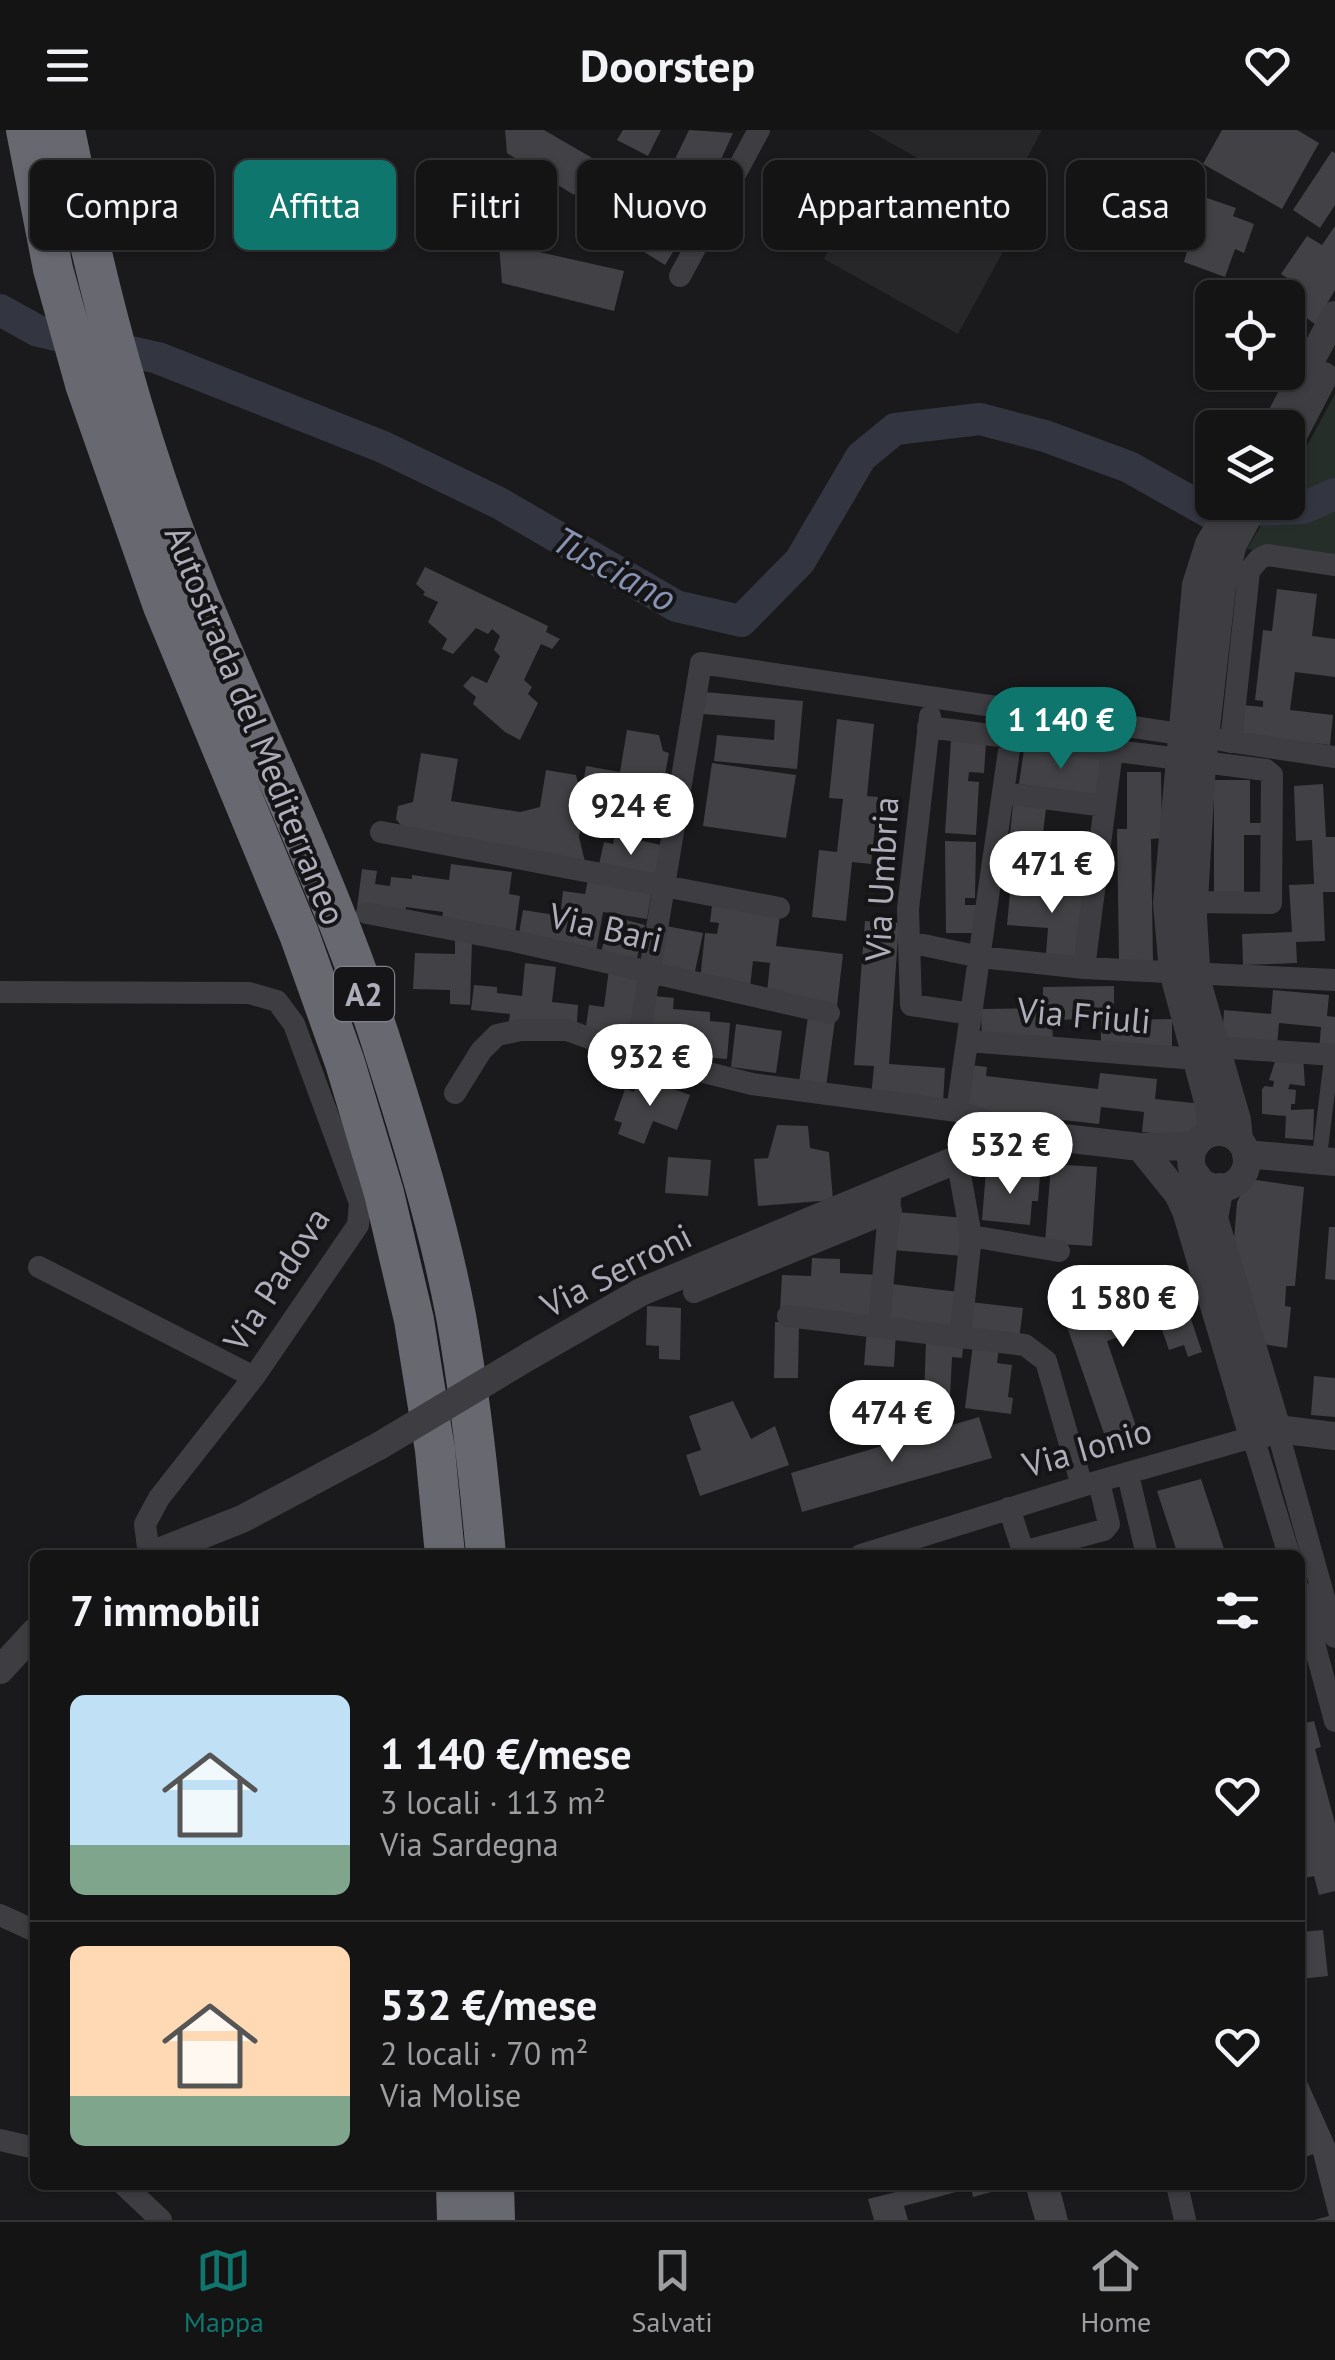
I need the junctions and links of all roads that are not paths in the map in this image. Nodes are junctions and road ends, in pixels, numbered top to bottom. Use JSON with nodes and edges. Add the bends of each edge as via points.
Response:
{"nodes":[{"id":1,"x":26,"y":130,"type":"edge"},
{"id":2,"x":65,"y":130,"type":"edge"},
{"id":3,"x":758,"y":130,"type":"edge"},
{"id":4,"x":680,"y":276,"type":"dead end"},
{"id":5,"x":1335,"y":314,"type":"edge"},
{"id":6,"x":1335,"y":355,"type":"edge"},
{"id":7,"x":1284,"y":410,"type":"edge"},
{"id":8,"x":1305,"y":412,"type":"edge"},
{"id":9,"x":130,"y":460,"type":"junction"},
{"id":10,"x":1228,"y":520,"type":"edge"},
{"id":11,"x":1241,"y":520,"type":"edge"},
{"id":12,"x":1221,"y":544,"type":"junction"},
{"id":13,"x":1335,"y":565,"type":"edge"},
{"id":14,"x":932,"y":698,"type":"junction"},
{"id":15,"x":928,"y":727,"type":"junction"},
{"id":16,"x":1011,"y":737,"type":"junction"},
{"id":17,"x":1201,"y":748,"type":"junction"},
{"id":18,"x":1112,"y":751,"type":"junction"},
{"id":19,"x":1335,"y":757,"type":"edge"},
{"id":20,"x":1003,"y":793,"type":"junction"},
{"id":21,"x":1105,"y":806,"type":"junction"},
{"id":22,"x":381,"y":832,"type":"dead end"},
{"id":23,"x":664,"y":886,"type":"junction"},
{"id":24,"x":1194,"y":902,"type":"junction"},
{"id":25,"x":779,"y":908,"type":"dead end"},
{"id":26,"x":366,"y":913,"type":"dead end"},
{"id":27,"x":909,"y":942,"type":"junction"},
{"id":28,"x":980,"y":957,"type":"junction"},
{"id":29,"x":1084,"y":968,"type":"junction"},
{"id":30,"x":1183,"y":971,"type":"junction"},
{"id":31,"x":650,"y":973,"type":"junction"},
{"id":32,"x":1335,"y":980,"type":"edge"},
{"id":33,"x":0,"y":992,"type":"edge"},
{"id":34,"x":829,"y":1013,"type":"dead end"},
{"id":35,"x":972,"y":1014,"type":"junction"},
{"id":36,"x":968,"y":1041,"type":"junction"},
{"id":37,"x":1205,"y":1053,"type":"junction"},
{"id":38,"x":636,"y":1055,"type":"junction"},
{"id":39,"x":1334,"y":1055,"type":"edge"},
{"id":40,"x":454,"y":1093,"type":"dead end"},
{"id":41,"x":957,"y":1112,"type":"junction"},
{"id":42,"x":1020,"y":1133,"type":"junction"},
{"id":43,"x":1140,"y":1146,"type":"junction"},
{"id":44,"x":1242,"y":1147,"type":"junction"},
{"id":45,"x":957,"y":1158,"type":"junction"},
{"id":46,"x":1327,"y":1161,"type":"edge"},
{"id":47,"x":1203,"y":1162,"type":"junction"},
{"id":48,"x":890,"y":1200,"type":"junction"},
{"id":49,"x":1188,"y":1213,"type":"junction"},
{"id":50,"x":970,"y":1236,"type":"junction"},
{"id":51,"x":1059,"y":1251,"type":"dead end"},
{"id":52,"x":39,"y":1267,"type":"dead end"},
{"id":53,"x":694,"y":1292,"type":"dead end"},
{"id":54,"x":788,"y":1316,"type":"dead end"},
{"id":55,"x":880,"y":1326,"type":"junction"},
{"id":56,"x":960,"y":1338,"type":"junction"},
{"id":57,"x":254,"y":1376,"type":"junction"},
{"id":58,"x":1265,"y":1433,"type":"junction"},
{"id":59,"x":1335,"y":1436,"type":"edge"},
{"id":60,"x":1128,"y":1475,"type":"junction"},
{"id":61,"x":1090,"y":1484,"type":"junction"},
{"id":62,"x":1010,"y":1508,"type":"junction"},
{"id":63,"x":149,"y":1550,"type":"edge"},
{"id":64,"x":163,"y":1550,"type":"edge"},
{"id":65,"x":445,"y":1550,"type":"edge"},
{"id":66,"x":486,"y":1550,"type":"edge"},
{"id":67,"x":877,"y":1550,"type":"edge"},
{"id":68,"x":1025,"y":1550,"type":"edge"},
{"id":69,"x":1030,"y":1550,"type":"edge"},
{"id":70,"x":1147,"y":1550,"type":"edge"},
{"id":71,"x":1288,"y":1550,"type":"edge"},
{"id":72,"x":1305,"y":1610,"type":"edge"},
{"id":73,"x":30,"y":1637,"type":"edge"},
{"id":74,"x":1335,"y":1637,"type":"edge"},
{"id":75,"x":0,"y":1670,"type":"edge"},
{"id":76,"x":1335,"y":1721,"type":"edge"},
{"id":77,"x":0,"y":1916,"type":"edge"},
{"id":78,"x":30,"y":1929,"type":"edge"},
{"id":79,"x":0,"y":2140,"type":"edge"},
{"id":80,"x":30,"y":2147,"type":"edge"},
{"id":81,"x":127,"y":2190,"type":"edge"},
{"id":82,"x":129,"y":2190,"type":"edge"},
{"id":83,"x":456,"y":2190,"type":"edge"},
{"id":84,"x":494,"y":2190,"type":"edge"},
{"id":85,"x":1179,"y":2190,"type":"edge"},
{"id":86,"x":140,"y":2220,"type":"edge"},
{"id":87,"x":161,"y":2220,"type":"edge"},
{"id":88,"x":457,"y":2220,"type":"edge"},
{"id":89,"x":495,"y":2220,"type":"edge"},
{"id":90,"x":1184,"y":2220,"type":"edge"}],
"edges":[{"from":1,"to":9,"type":"highway","name":"Autostrada del Mediterraneo","number":"A2","via":[[52,269]]},
{"from":2,"to":9,"type":"highway","name":"Autostrada del Mediterraneo","number":"A2"},
{"from":3,"to":4,"type":"street"},
{"from":5,"to":7,"type":"street"},
{"from":6,"to":8,"type":"street"},
{"from":9,"to":65,"type":"highway","name":"Autostrada del Mediterraneo","number":"A2","via":[[163,606],[299,934],[384,1193],[414,1320]]},
{"from":9,"to":66,"type":"highway","name":"Autostrada del Mediterraneo","number":"A2","via":[[198,590],[337,919],[384,1051],[455,1312]]},
{"from":10,"to":12,"type":"street"},
{"from":11,"to":12,"type":"street"},
{"from":12,"to":17,"type":"street","via":[[1222,587]]},
{"from":12,"to":17,"type":"street","via":[[1196,585]]},
{"from":13,"to":17,"type":"street","via":[[1268,556],[1248,571]]},
{"from":14,"to":15,"type":"street","name":"Via Umbria"},
{"from":14,"to":17,"type":"street"},
{"from":14,"to":23,"type":"street","via":[[701,663]]},
{"from":15,"to":16,"type":"street"},
{"from":15,"to":27,"type":"street","name":"Via Umbria"},
{"from":16,"to":18,"type":"street"},
{"from":16,"to":20,"type":"street"},
{"from":17,"to":18,"type":"street"},
{"from":17,"to":19,"type":"street"},
{"from":17,"to":24,"type":"street"},
{"from":17,"to":24,"type":"street","via":[[1272,774],[1271,903]]},
{"from":17,"to":30,"type":"street","via":[[1167,903]]},
{"from":18,"to":21,"type":"street"},
{"from":20,"to":21,"type":"street"},
{"from":20,"to":28,"type":"street"},
{"from":21,"to":29,"type":"street"},
{"from":22,"to":23,"type":"street"},
{"from":23,"to":25,"type":"street"},
{"from":23,"to":31,"type":"street"},
{"from":24,"to":30,"type":"street"},
{"from":26,"to":31,"type":"street","name":"Via Bari"},
{"from":27,"to":28,"type":"street"},
{"from":27,"to":35,"type":"street","name":"Via Umbria","via":[[911,1005]]},
{"from":28,"to":29,"type":"street"},
{"from":28,"to":35,"type":"street"},
{"from":29,"to":30,"type":"street"},
{"from":30,"to":32,"type":"street"},
{"from":30,"to":37,"type":"street"},
{"from":31,"to":34,"type":"street","name":"Via Bari"},
{"from":31,"to":38,"type":"street"},
{"from":33,"to":57,"type":"street","name":"Via Padova","via":[[249,993],[277,1001],[294,1024],[360,1203],[358,1225]]},
{"from":35,"to":36,"type":"street"},
{"from":36,"to":37,"type":"street","name":"Via Friuli"},
{"from":36,"to":41,"type":"street"},
{"from":37,"to":39,"type":"street","name":"Via Friuli"},
{"from":37,"to":44,"type":"street","via":[[1237,1120]]},
{"from":37,"to":47,"type":"street","via":[[1210,1109]]},
{"from":38,"to":40,"type":"street","via":[[566,1030],[520,1030],[497,1036],[481,1051]]},
{"from":38,"to":41,"type":"street","via":[[752,1084]]},
{"from":39,"to":46,"type":"street"},
{"from":41,"to":42,"type":"street"},
{"from":42,"to":43,"type":"street","name":"Via Serroni"},
{"from":42,"to":45,"type":"street","name":"Via Serroni"},
{"from":43,"to":47,"type":"street","name":"Via Serroni","via":[[1152,1155]]},
{"from":43,"to":49,"type":"street"},
{"from":44,"to":46,"type":"street"},
{"from":44,"to":47,"type":"street","name":"Via Serroni","via":[[1228,1133]]},
{"from":44,"to":47,"type":"street","via":[[1239,1180]]},
{"from":45,"to":48,"type":"street","name":"Via Serroni"},
{"from":45,"to":50,"type":"street"},
{"from":47,"to":49,"type":"street"},
{"from":47,"to":58,"type":"street"},
{"from":48,"to":53,"type":"street"},
{"from":48,"to":55,"type":"street"},
{"from":48,"to":64,"type":"street","name":"Via Serroni","bridge":true,"via":[[641,1292],[378,1446],[242,1519]]},
{"from":49,"to":58,"type":"street"},
{"from":50,"to":51,"type":"street"},
{"from":50,"to":56,"type":"street"},
{"from":52,"to":57,"type":"street"},
{"from":54,"to":55,"type":"street"},
{"from":55,"to":56,"type":"street"},
{"from":56,"to":61,"type":"street","via":[[1025,1345],[1046,1361]]},
{"from":57,"to":63,"type":"street","name":"Via Padova","via":[[159,1498],[145,1524]]},
{"from":58,"to":59,"type":"street","name":"Via Ionio"},
{"from":58,"to":60,"type":"street","name":"Via Ionio"},
{"from":58,"to":71,"type":"street"},
{"from":58,"to":74,"type":"street"},
{"from":60,"to":61,"type":"street","name":"Via Ionio"},
{"from":60,"to":70,"type":"street"},
{"from":61,"to":62,"type":"street","name":"Via Ionio"},
{"from":61,"to":69,"type":"street","via":[[1108,1524],[1104,1530]]},
{"from":62,"to":67,"type":"street","name":"Via Ionio"},
{"from":62,"to":68,"type":"street"},
{"from":72,"to":76,"type":"street"},
{"from":73,"to":75,"type":"street"},
{"from":77,"to":78,"type":"street"},
{"from":79,"to":80,"type":"street"},
{"from":81,"to":86,"type":"street"},
{"from":82,"to":87,"type":"street"},
{"from":83,"to":88,"type":"highway"},
{"from":84,"to":89,"type":"highway"},
{"from":85,"to":90,"type":"street"}]}
